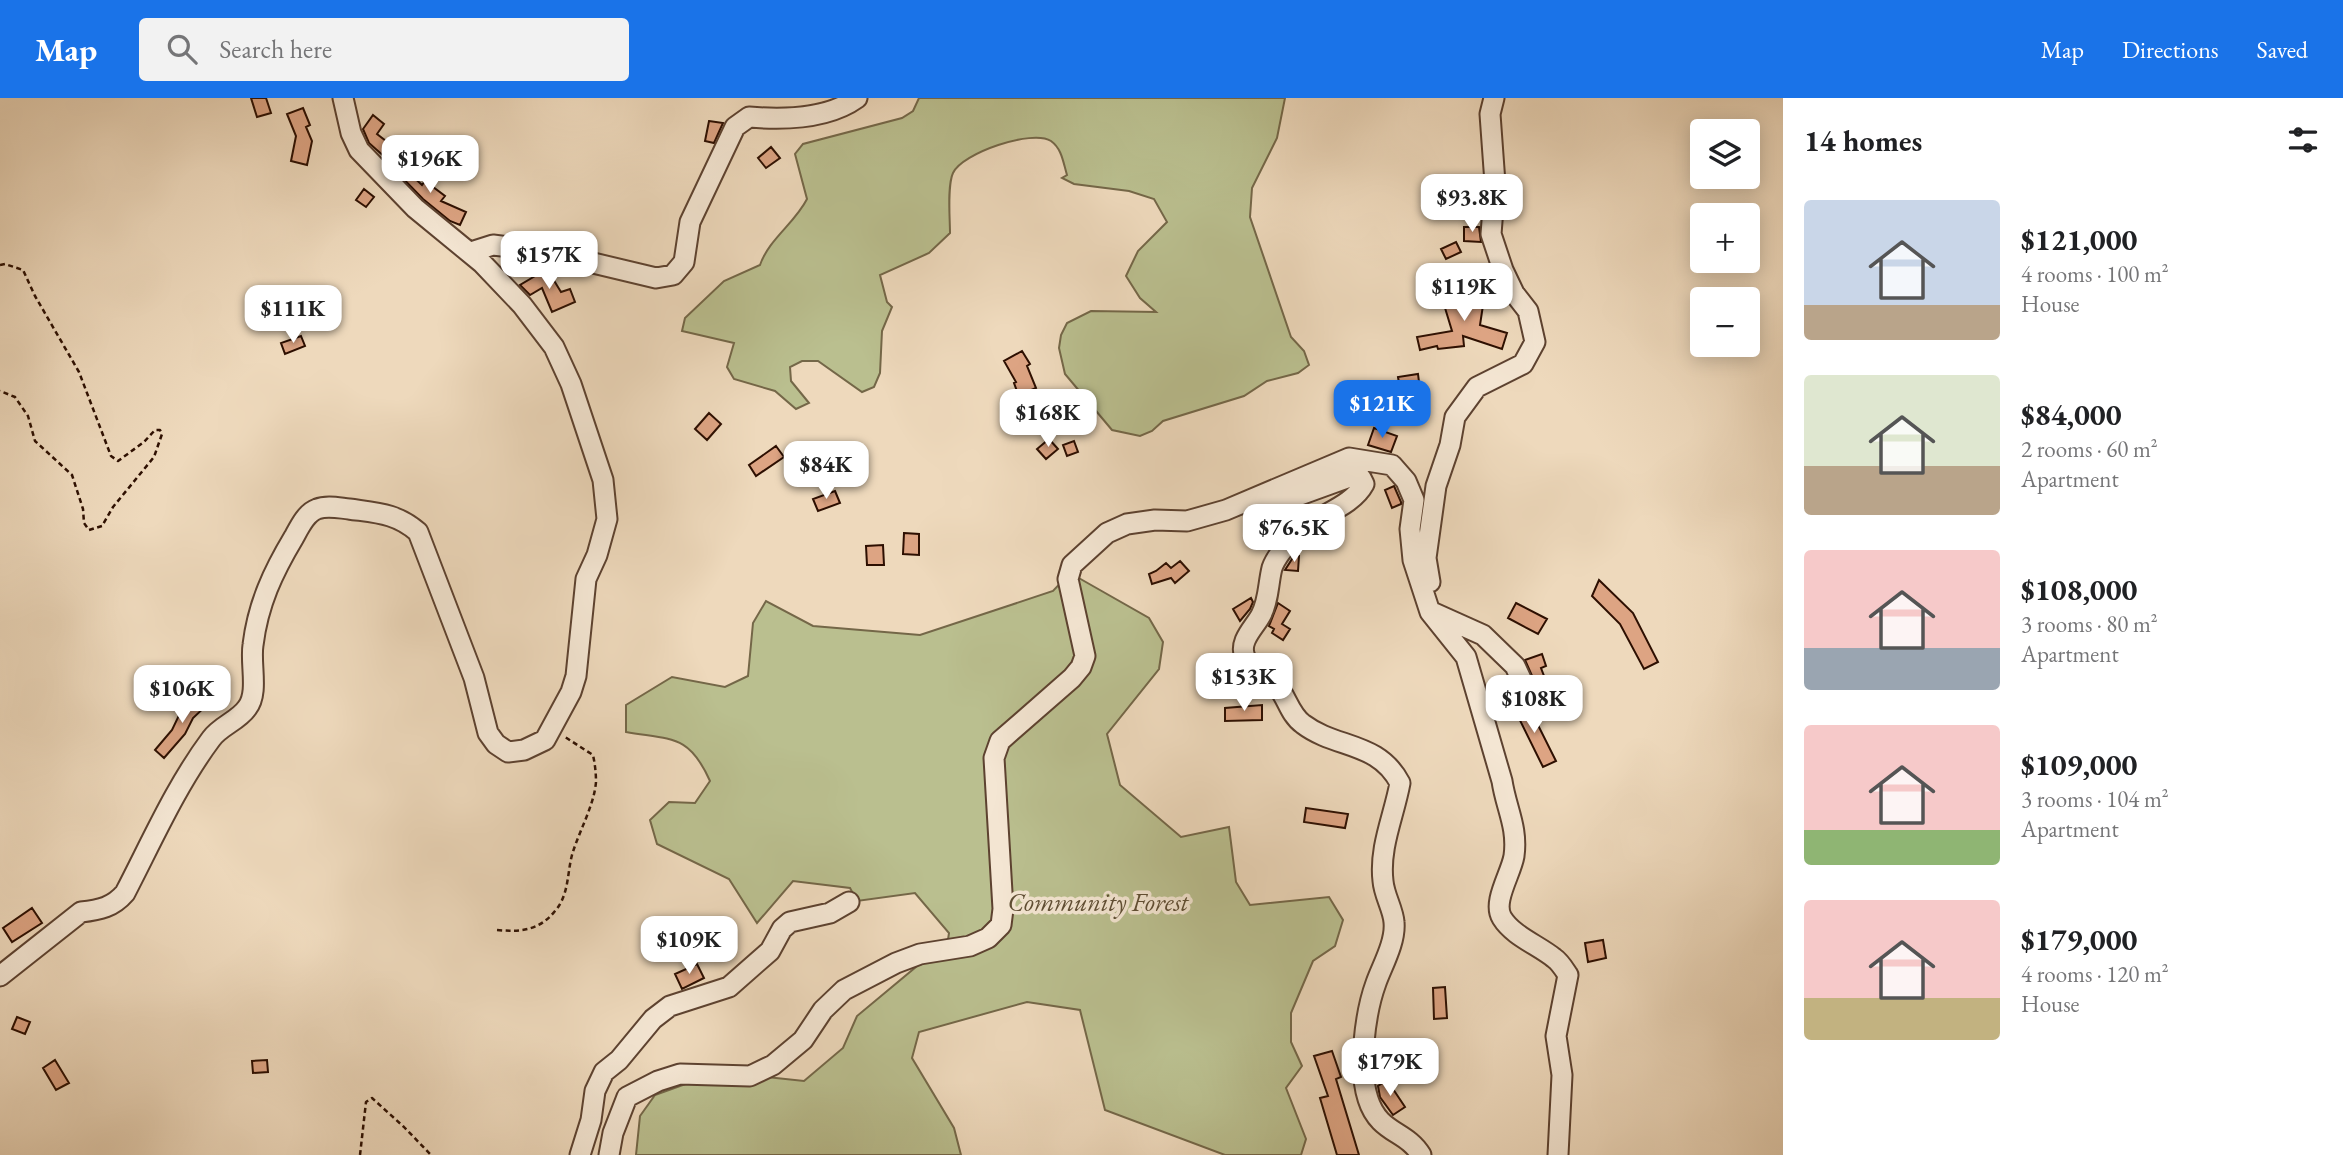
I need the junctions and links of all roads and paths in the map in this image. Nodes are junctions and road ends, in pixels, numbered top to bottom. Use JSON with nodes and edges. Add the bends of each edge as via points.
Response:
{"nodes":[{"id":1,"x":343,"y":98,"type":"edge"},
{"id":2,"x":857,"y":98,"type":"edge"},
{"id":3,"x":1494,"y":98,"type":"edge"},
{"id":4,"x":471,"y":252,"type":"junction"},
{"id":5,"x":0,"y":265,"type":"edge"},
{"id":6,"x":0,"y":391,"type":"edge"},
{"id":7,"x":1245,"y":502,"type":"junction"},
{"id":8,"x":1436,"y":614,"type":"junction"},
{"id":9,"x":1535,"y":709,"type":"dead end"},
{"id":10,"x":545,"y":740,"type":"junction"},
{"id":11,"x":849,"y":902,"type":"dead end"},
{"id":12,"x":497,"y":930,"type":"dead end"},
{"id":13,"x":0,"y":976,"type":"edge"},
{"id":14,"x":360,"y":1155,"type":"edge"},
{"id":15,"x":430,"y":1155,"type":"edge"},
{"id":16,"x":580,"y":1155,"type":"edge"},
{"id":17,"x":609,"y":1155,"type":"edge"},
{"id":18,"x":1421,"y":1155,"type":"edge"},
{"id":19,"x":1558,"y":1155,"type":"edge"}],
"edges":[{"from":1,"to":4,"type":"street","via":[[359,150],[415,208]]},
{"from":2,"to":4,"type":"street","via":[[843,108],[792,117],[749,117],[735,127],[690,222],[684,262],[673,275],[656,278],[543,251],[492,245]]},
{"from":3,"to":8,"type":"street","via":[[1490,114],[1495,183],[1491,234],[1514,293],[1528,311],[1535,342],[1523,364],[1477,387],[1455,416],[1436,486],[1426,558]]},
{"from":4,"to":10,"type":"street","via":[[522,305],[554,347],[603,480],[607,519],[586,579],[576,676]]},
{"from":5,"to":6,"type":"path","via":[[23,270],[79,372],[111,456],[118,461],[155,430],[162,434],[154,457],[102,526],[89,530],[72,475],[35,441],[15,397]]},
{"from":7,"to":8,"type":"street","via":[[1349,458],[1392,465],[1406,481],[1413,500],[1413,560]]},
{"from":7,"to":17,"type":"street","via":[[1187,521],[1127,524],[1107,533],[1072,565],[1068,579],[1085,656],[1081,667],[1000,741],[994,758],[1001,925],[971,946],[920,954],[844,990],[823,1010],[803,1040],[773,1065],[750,1076],[680,1074],[627,1097]]},
{"from":7,"to":18,"type":"street","via":[[1286,500],[1355,475],[1364,484],[1355,496],[1298,532],[1282,551],[1273,566],[1265,607],[1244,643],[1244,655],[1283,692],[1301,723],[1381,757],[1400,782],[1383,850],[1383,881],[1394,923],[1374,988],[1363,1057],[1367,1098],[1377,1118],[1414,1143]]},
{"from":8,"to":9,"type":"street","via":[[1483,635],[1514,666]]},
{"from":8,"to":19,"type":"street","via":[[1466,657],[1514,823],[1510,876],[1499,899],[1501,918],[1557,960],[1568,975],[1556,1037],[1562,1075]]},
{"from":10,"to":12,"type":"path","via":[[566,737],[593,755],[596,785],[572,857],[567,890],[556,911],[535,929]]},
{"from":10,"to":13,"type":"street","via":[[508,752],[488,733],[462,643],[418,532],[388,514],[315,509],[304,519],[272,574],[261,605],[249,707],[213,736],[198,757],[125,893],[98,911],[81,912]]},
{"from":11,"to":16,"type":"street","via":[[831,913],[790,922],[770,951],[729,987],[670,1006],[653,1019],[604,1072]]},
{"from":14,"to":15,"type":"path","via":[[366,1102],[372,1098]]}]}
